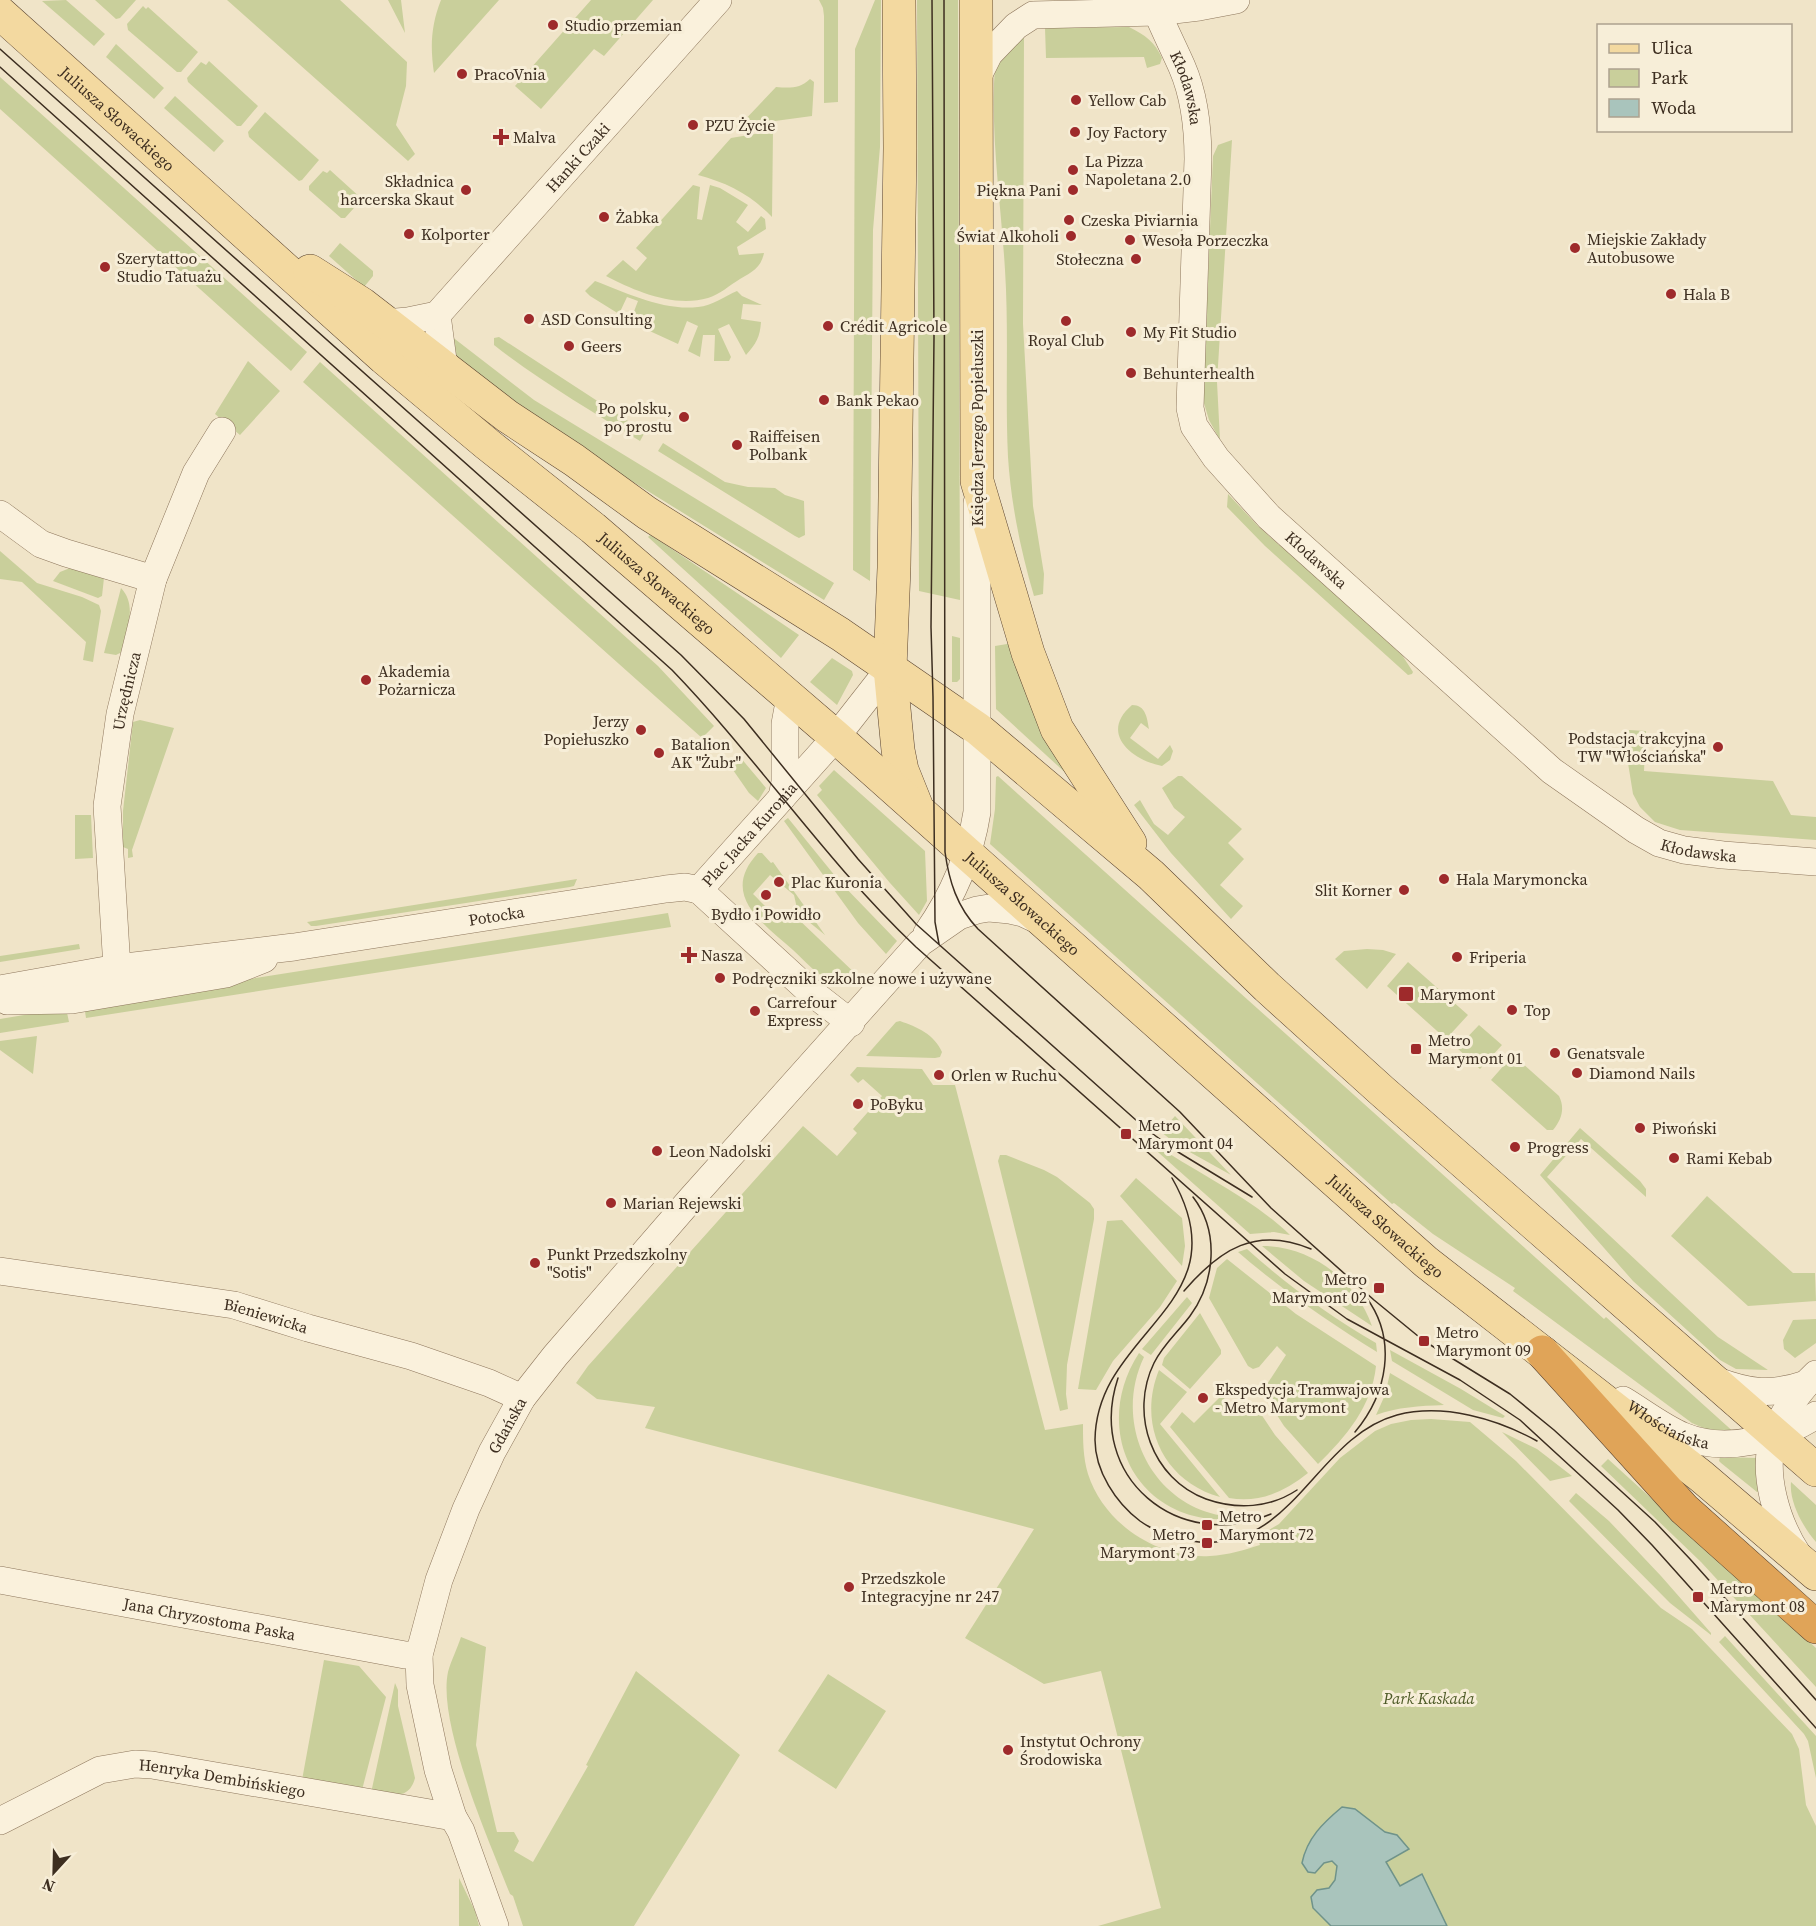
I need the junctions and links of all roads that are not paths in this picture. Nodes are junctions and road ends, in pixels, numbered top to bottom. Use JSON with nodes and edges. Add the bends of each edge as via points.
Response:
{"nodes":[{"id":1,"x":718,"y":0,"type":"edge"},
{"id":2,"x":899,"y":0,"type":"edge"},
{"id":3,"x":976,"y":0,"type":"edge"},
{"id":4,"x":1236,"y":0,"type":"edge"},
{"id":5,"x":1024,"y":7,"type":"edge"},
{"id":6,"x":1157,"y":12,"type":"junction"},
{"id":7,"x":0,"y":13,"type":"edge"},
{"id":8,"x":976,"y":80,"type":"junction"},
{"id":9,"x":235,"y":224,"type":"junction"},
{"id":10,"x":437,"y":315,"type":"junction"},
{"id":11,"x":385,"y":323,"type":"junction"},
{"id":12,"x":450,"y":370,"type":"junction"},
{"id":13,"x":222,"y":431,"type":"dead end"},
{"id":14,"x":977,"y":481,"type":"junction"},
{"id":15,"x":0,"y":514,"type":"edge"},
{"id":16,"x":153,"y":579,"type":"junction"},
{"id":17,"x":890,"y":668,"type":"junction"},
{"id":18,"x":790,"y":697,"type":"junction"},
{"id":19,"x":978,"y":729,"type":"junction"},
{"id":20,"x":836,"y":737,"type":"junction"},
{"id":21,"x":782,"y":797,"type":"junction"},
{"id":22,"x":918,"y":810,"type":"junction"},
{"id":23,"x":968,"y":854,"type":"junction"},
{"id":24,"x":1816,"y":862,"type":"edge"},
{"id":25,"x":1151,"y":875,"type":"junction"},
{"id":26,"x":699,"y":890,"type":"junction"},
{"id":27,"x":1052,"y":928,"type":"junction"},
{"id":28,"x":928,"y":937,"type":"junction"},
{"id":29,"x":294,"y":946,"type":"junction"},
{"id":30,"x":117,"y":968,"type":"junction"},
{"id":31,"x":0,"y":989,"type":"edge"},
{"id":32,"x":0,"y":1001,"type":"edge"},
{"id":33,"x":851,"y":1023,"type":"junction"},
{"id":34,"x":0,"y":1271,"type":"edge"},
{"id":35,"x":1542,"y":1352,"type":"junction"},
{"id":36,"x":1709,"y":1377,"type":"junction"},
{"id":37,"x":1811,"y":1379,"type":"edge"},
{"id":38,"x":522,"y":1398,"type":"junction"},
{"id":39,"x":1816,"y":1416,"type":"edge"},
{"id":40,"x":1774,"y":1435,"type":"junction"},
{"id":41,"x":1816,"y":1470,"type":"edge"},
{"id":42,"x":1810,"y":1568,"type":"edge"},
{"id":43,"x":0,"y":1580,"type":"edge"},
{"id":44,"x":1816,"y":1627,"type":"edge"},
{"id":45,"x":419,"y":1655,"type":"junction"},
{"id":46,"x":453,"y":1817,"type":"junction"},
{"id":47,"x":0,"y":1821,"type":"edge"},
{"id":48,"x":495,"y":1926,"type":"edge"}],
"edges":[{"from":1,"to":10,"type":"street","name":"Hanki Czaki"},
{"from":2,"to":17,"type":"main road","via":[[895,520]]},
{"from":3,"to":8,"type":"main road","name":"Księdza Jerzego Popiełuszki"},
{"from":4,"to":6,"type":"street"},
{"from":5,"to":6,"type":"street"},
{"from":5,"to":8,"type":"street","via":[[1016,26],[989,54]]},
{"from":6,"to":24,"type":"street","name":"Kłodawska","via":[[1183,68],[1197,123],[1190,408],[1194,426],[1216,458],[1269,517],[1552,771],[1636,830],[1659,843],[1684,850]]},
{"from":7,"to":9,"type":"main road","name":"Juliusza Słowackiego"},
{"from":8,"to":14,"type":"main road","name":"Księdza Jerzego Popiełuszki"},
{"from":9,"to":11,"type":"main road","name":"Juliusza Słowackiego","via":[[362,304]]},
{"from":9,"to":18,"type":"main road","name":"Juliusza Słowackiego","via":[[384,358],[593,528]]},
{"from":10,"to":11,"type":"street"},
{"from":10,"to":12,"type":"street","via":[[443,360]]},
{"from":11,"to":12,"type":"main road","name":"Juliusza Słowackiego"},
{"from":12,"to":17,"type":"main road","name":"Juliusza Słowackiego","via":[[507,416],[647,513]]},
{"from":13,"to":16,"type":"street","name":"Urzędnicza","via":[[196,473]]},
{"from":14,"to":19,"type":"street","name":"Księdza Jerzego Popiełuszki"},
{"from":14,"to":25,"type":"main road","via":[[1028,653],[1057,729]]},
{"from":15,"to":16,"type":"street","via":[[41,544]]},
{"from":16,"to":30,"type":"street","name":"Urzędnicza","via":[[120,714],[107,806]]},
{"from":17,"to":19,"type":"main road","name":"Juliusza Słowackiego"},
{"from":17,"to":20,"type":"street"},
{"from":17,"to":22,"type":"main road","via":[[897,750]]},
{"from":18,"to":20,"type":"main road","name":"Juliusza Słowackiego"},
{"from":18,"to":21,"type":"street"},
{"from":19,"to":23,"type":"street","name":"Księdza Jerzego Popiełuszki","via":[[977,812]]},
{"from":19,"to":25,"type":"main road","name":"Juliusza Słowackiego"},
{"from":20,"to":21,"type":"street","name":"Plac Jacka Kuronia"},
{"from":20,"to":22,"type":"main road","name":"Juliusza Słowackiego"},
{"from":21,"to":26,"type":"street","name":"Plac Jacka Kuronia"},
{"from":22,"to":23,"type":"main road","name":"Juliusza Słowackiego"},
{"from":23,"to":27,"type":"main road","name":"Juliusza Słowackiego"},
{"from":23,"to":28,"type":"street","via":[[954,891]]},
{"from":25,"to":36,"type":"main road","name":"Juliusza Słowackiego","via":[[1382,1091]]},
{"from":26,"to":29,"type":"street","name":"Potocka","via":[[666,888]]},
{"from":26,"to":33,"type":"street","name":"Plac Jacka Kuronia","via":[[806,988]]},
{"from":27,"to":28,"type":"street","via":[[1023,913],[989,908],[965,914]]},
{"from":27,"to":35,"type":"main road","name":"Juliusza Słowackiego","via":[[1426,1262]]},
{"from":28,"to":33,"type":"street"},
{"from":29,"to":30,"type":"street","name":"Potocka"},
{"from":29,"to":32,"type":"street","name":"Potocka","via":[[226,974],[72,1000]]},
{"from":30,"to":31,"type":"street","name":"Potocka"},
{"from":33,"to":38,"type":"street","name":"Gdańska","via":[[691,1199]]},
{"from":34,"to":38,"type":"street","name":"Bieniewicka","via":[[234,1305],[411,1356]]},
{"from":35,"to":40,"type":"street","name":"Włościańska","via":[[1683,1436],[1730,1443]]},
{"from":35,"to":42,"type":"main road","name":"Juliusza Słowackiego","via":[[1701,1476]]},
{"from":35,"to":44,"type":"highway","via":[[1684,1509]]},
{"from":36,"to":37,"type":"street","via":[[1737,1388],[1773,1392]]},
{"from":36,"to":40,"type":"main road","name":"Juliusza Słowackiego"},
{"from":37,"to":40,"type":"street"},
{"from":38,"to":45,"type":"street","name":"Gdańska","via":[[466,1509],[439,1580]]},
{"from":39,"to":40,"type":"street","name":"Włościańska"},
{"from":40,"to":41,"type":"main road","name":"Juliusza Słowackiego"},
{"from":40,"to":42,"type":"street","via":[[1771,1467],[1775,1505],[1782,1526]]},
{"from":43,"to":45,"type":"street","name":"Jana Chryzostoma Paska"},
{"from":45,"to":46,"type":"street","name":"Gdańska","via":[[420,1686],[438,1770]]},
{"from":46,"to":47,"type":"street","name":"Henryka Dembińskiego","via":[[135,1764],[100,1770]]},
{"from":46,"to":48,"type":"street","name":"Gdańska"}]}
